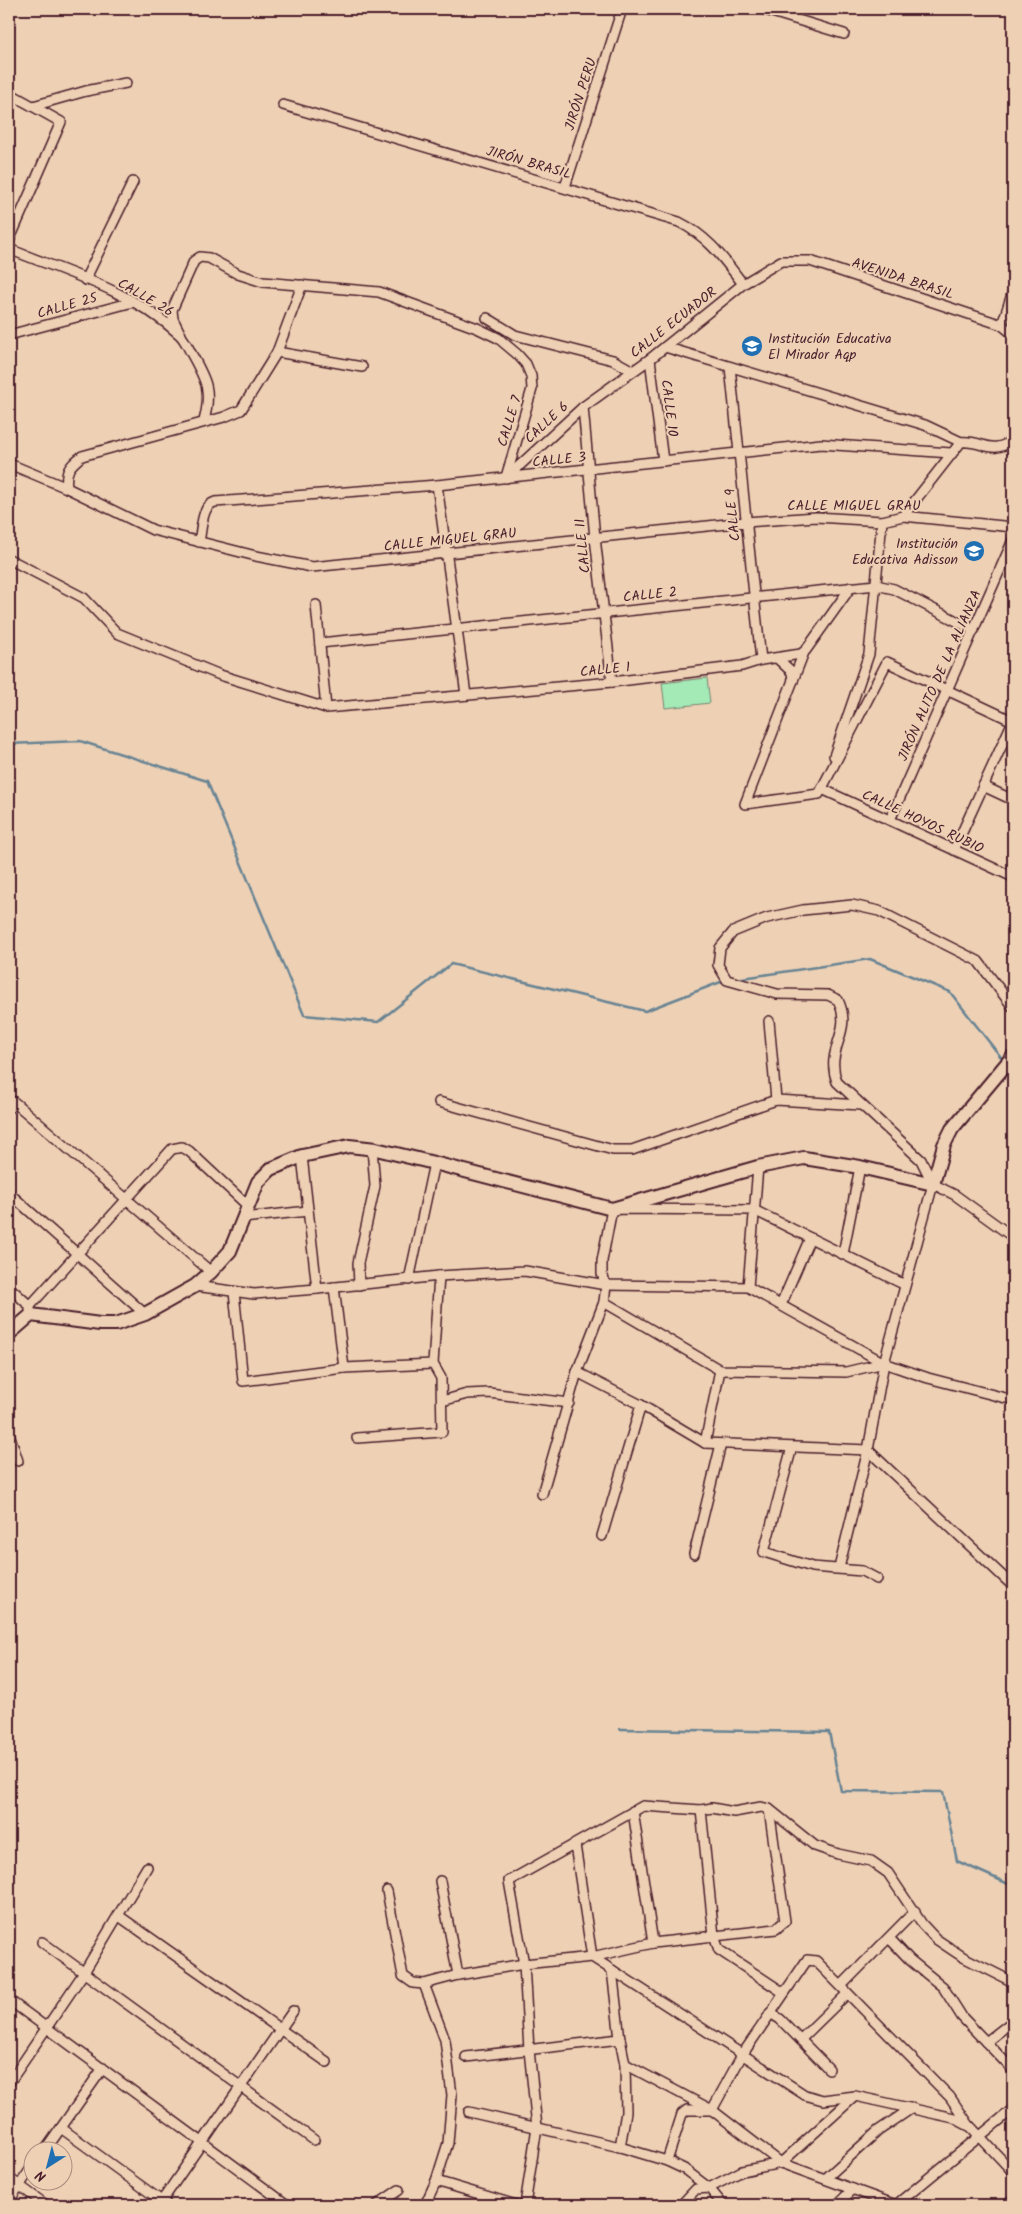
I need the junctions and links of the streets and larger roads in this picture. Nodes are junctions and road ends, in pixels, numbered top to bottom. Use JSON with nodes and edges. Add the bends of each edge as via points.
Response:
{"nodes":[{"id":1,"x":622,"y":9,"type":"edge"},
{"id":2,"x":762,"y":9,"type":"edge"},
{"id":3,"x":844,"y":34,"type":"dead end"},
{"id":4,"x":126,"y":83,"type":"dead end"},
{"id":5,"x":9,"y":93,"type":"edge"},
{"id":6,"x":283,"y":104,"type":"dead end"},
{"id":7,"x":33,"y":106,"type":"junction"},
{"id":8,"x":133,"y":182,"type":"dead end"},
{"id":9,"x":565,"y":187,"type":"junction"},
{"id":10,"x":9,"y":241,"type":"edge"},
{"id":11,"x":9,"y":249,"type":"edge"},
{"id":12,"x":781,"y":261,"type":"joint"},
{"id":13,"x":85,"y":280,"type":"junction"},
{"id":14,"x":743,"y":284,"type":"junction"},
{"id":15,"x":302,"y":285,"type":"junction"},
{"id":16,"x":1013,"y":291,"type":"edge"},
{"id":17,"x":134,"y":302,"type":"junction"},
{"id":18,"x":487,"y":318,"type":"dead end"},
{"id":19,"x":1002,"y":325,"type":"junction"},
{"id":20,"x":1013,"y":334,"type":"edge"},
{"id":21,"x":9,"y":335,"type":"edge"},
{"id":22,"x":181,"y":335,"type":"junction"},
{"id":23,"x":515,"y":335,"type":"junction"},
{"id":24,"x":665,"y":347,"type":"junction"},
{"id":25,"x":511,"y":349,"type":"junction"},
{"id":26,"x":277,"y":352,"type":"junction"},
{"id":27,"x":650,"y":359,"type":"junction"},
{"id":28,"x":362,"y":366,"type":"dead end"},
{"id":29,"x":730,"y":366,"type":"junction"},
{"id":30,"x":633,"y":371,"type":"junction"},
{"id":31,"x":583,"y":407,"type":"junction"},
{"id":32,"x":204,"y":421,"type":"junction"},
{"id":33,"x":1013,"y":440,"type":"edge"},
{"id":34,"x":961,"y":442,"type":"junction"},
{"id":35,"x":739,"y":453,"type":"junction"},
{"id":36,"x":951,"y":453,"type":"junction"},
{"id":37,"x":663,"y":461,"type":"junction"},
{"id":38,"x":12,"y":465,"type":"dead end"},
{"id":39,"x":589,"y":469,"type":"junction"},
{"id":40,"x":506,"y":478,"type":"junction"},
{"id":41,"x":437,"y":485,"type":"junction"},
{"id":42,"x":67,"y":488,"type":"junction"},
{"id":43,"x":903,"y":516,"type":"junction"},
{"id":44,"x":882,"y":521,"type":"junction"},
{"id":45,"x":746,"y":522,"type":"junction"},
{"id":46,"x":1013,"y":527,"type":"edge"},
{"id":47,"x":595,"y":538,"type":"junction"},
{"id":48,"x":1013,"y":540,"type":"edge"},
{"id":49,"x":199,"y":542,"type":"junction"},
{"id":50,"x":447,"y":553,"type":"junction"},
{"id":51,"x":9,"y":559,"type":"edge"},
{"id":52,"x":20,"y":565,"type":"junction"},
{"id":53,"x":9,"y":570,"type":"edge"},
{"id":54,"x":876,"y":584,"type":"junction"},
{"id":55,"x":851,"y":587,"type":"junction"},
{"id":56,"x":755,"y":597,"type":"junction"},
{"id":57,"x":316,"y":605,"type":"dead end"},
{"id":58,"x":604,"y":613,"type":"junction"},
{"id":59,"x":456,"y":628,"type":"junction"},
{"id":60,"x":974,"y":630,"type":"junction"},
{"id":61,"x":320,"y":644,"type":"junction"},
{"id":62,"x":804,"y":652,"type":"junction"},
{"id":63,"x":777,"y":658,"type":"junction"},
{"id":64,"x":760,"y":660,"type":"junction"},
{"id":65,"x":793,"y":681,"type":"junction"},
{"id":66,"x":612,"y":682,"type":"junction"},
{"id":67,"x":947,"y":690,"type":"junction"},
{"id":68,"x":466,"y":695,"type":"junction"},
{"id":69,"x":326,"y":708,"type":"junction"},
{"id":70,"x":1013,"y":721,"type":"edge"},
{"id":71,"x":983,"y":786,"type":"junction"},
{"id":72,"x":822,"y":789,"type":"junction"},
{"id":73,"x":1013,"y":800,"type":"edge"},
{"id":74,"x":890,"y":820,"type":"junction"},
{"id":75,"x":954,"y":850,"type":"junction"},
{"id":76,"x":1013,"y":877,"type":"edge"},
{"id":77,"x":1013,"y":1007,"type":"edge"},
{"id":78,"x":769,"y":1021,"type":"dead end"},
{"id":79,"x":1013,"y":1056,"type":"edge"},
{"id":80,"x":776,"y":1100,"type":"junction"},
{"id":81,"x":439,"y":1102,"type":"dead end"},
{"id":82,"x":861,"y":1105,"type":"junction"},
{"id":83,"x":9,"y":1108,"type":"edge"},
{"id":84,"x":372,"y":1148,"type":"junction"},
{"id":85,"x":302,"y":1156,"type":"junction"},
{"id":86,"x":434,"y":1163,"type":"junction"},
{"id":87,"x":758,"y":1167,"type":"junction"},
{"id":88,"x":860,"y":1167,"type":"junction"},
{"id":89,"x":933,"y":1184,"type":"junction"},
{"id":90,"x":9,"y":1193,"type":"edge"},
{"id":91,"x":127,"y":1198,"type":"junction"},
{"id":92,"x":612,"y":1209,"type":"junction"},
{"id":93,"x":754,"y":1210,"type":"junction"},
{"id":94,"x":308,"y":1211,"type":"junction"},
{"id":95,"x":246,"y":1212,"type":"junction"},
{"id":96,"x":1013,"y":1237,"type":"edge"},
{"id":97,"x":810,"y":1238,"type":"junction"},
{"id":98,"x":77,"y":1252,"type":"junction"},
{"id":99,"x":843,"y":1254,"type":"junction"},
{"id":100,"x":211,"y":1272,"type":"junction"},
{"id":101,"x":439,"y":1276,"type":"junction"},
{"id":102,"x":409,"y":1280,"type":"junction"},
{"id":103,"x":359,"y":1285,"type":"junction"},
{"id":104,"x":606,"y":1285,"type":"junction"},
{"id":105,"x":905,"y":1285,"type":"junction"},
{"id":106,"x":194,"y":1286,"type":"junction"},
{"id":107,"x":9,"y":1287,"type":"edge"},
{"id":108,"x":334,"y":1287,"type":"junction"},
{"id":109,"x":748,"y":1287,"type":"junction"},
{"id":110,"x":317,"y":1289,"type":"junction"},
{"id":111,"x":234,"y":1292,"type":"junction"},
{"id":112,"x":604,"y":1302,"type":"junction"},
{"id":113,"x":781,"y":1305,"type":"junction"},
{"id":114,"x":30,"y":1311,"type":"junction"},
{"id":115,"x":145,"y":1314,"type":"junction"},
{"id":116,"x":9,"y":1334,"type":"edge"},
{"id":117,"x":884,"y":1362,"type":"junction"},
{"id":118,"x":433,"y":1364,"type":"junction"},
{"id":119,"x":344,"y":1368,"type":"junction"},
{"id":120,"x":720,"y":1370,"type":"junction"},
{"id":121,"x":577,"y":1372,"type":"junction"},
{"id":122,"x":1013,"y":1400,"type":"edge"},
{"id":123,"x":442,"y":1401,"type":"junction"},
{"id":124,"x":569,"y":1403,"type":"junction"},
{"id":125,"x":641,"y":1405,"type":"junction"},
{"id":126,"x":9,"y":1433,"type":"edge"},
{"id":127,"x":357,"y":1438,"type":"dead end"},
{"id":128,"x":705,"y":1444,"type":"junction"},
{"id":129,"x":721,"y":1444,"type":"junction"},
{"id":130,"x":792,"y":1447,"type":"junction"},
{"id":131,"x":868,"y":1450,"type":"junction"},
{"id":132,"x":18,"y":1461,"type":"dead end"},
{"id":133,"x":542,"y":1494,"type":"dead end"},
{"id":134,"x":602,"y":1536,"type":"dead end"},
{"id":135,"x":694,"y":1554,"type":"dead end"},
{"id":136,"x":839,"y":1568,"type":"junction"},
{"id":137,"x":877,"y":1579,"type":"dead end"},
{"id":138,"x":1013,"y":1586,"type":"edge"},
{"id":139,"x":769,"y":1809,"type":"junction"},
{"id":140,"x":701,"y":1810,"type":"junction"},
{"id":141,"x":633,"y":1811,"type":"junction"},
{"id":142,"x":575,"y":1844,"type":"junction"},
{"id":143,"x":147,"y":1868,"type":"dead end"},
{"id":144,"x":440,"y":1881,"type":"dead end"},
{"id":145,"x":387,"y":1891,"type":"dead end"},
{"id":146,"x":915,"y":1911,"type":"junction"},
{"id":147,"x":119,"y":1916,"type":"junction"},
{"id":148,"x":714,"y":1936,"type":"junction"},
{"id":149,"x":889,"y":1938,"type":"junction"},
{"id":150,"x":42,"y":1942,"type":"dead end"},
{"id":151,"x":653,"y":1944,"type":"junction"},
{"id":152,"x":592,"y":1957,"type":"junction"},
{"id":153,"x":524,"y":1964,"type":"junction"},
{"id":154,"x":612,"y":1970,"type":"junction"},
{"id":155,"x":83,"y":1974,"type":"junction"},
{"id":156,"x":458,"y":1975,"type":"junction"},
{"id":157,"x":1013,"y":1982,"type":"edge"},
{"id":158,"x":424,"y":1984,"type":"junction"},
{"id":159,"x":844,"y":1990,"type":"junction"},
{"id":160,"x":784,"y":1993,"type":"junction"},
{"id":161,"x":9,"y":2000,"type":"edge"},
{"id":162,"x":293,"y":2012,"type":"dead end"},
{"id":163,"x":770,"y":2014,"type":"junction"},
{"id":164,"x":1013,"y":2022,"type":"edge"},
{"id":165,"x":47,"y":2027,"type":"junction"},
{"id":166,"x":281,"y":2030,"type":"junction"},
{"id":167,"x":801,"y":2039,"type":"junction"},
{"id":168,"x":620,"y":2040,"type":"junction"},
{"id":169,"x":986,"y":2042,"type":"junction"},
{"id":170,"x":529,"y":2050,"type":"junction"},
{"id":171,"x":742,"y":2055,"type":"junction"},
{"id":172,"x":466,"y":2057,"type":"dead end"},
{"id":173,"x":327,"y":2062,"type":"dead end"},
{"id":174,"x":625,"y":2064,"type":"junction"},
{"id":175,"x":103,"y":2068,"type":"junction"},
{"id":176,"x":829,"y":2069,"type":"dead end"},
{"id":177,"x":1013,"y":2070,"type":"edge"},
{"id":178,"x":9,"y":2083,"type":"edge"},
{"id":179,"x":241,"y":2087,"type":"junction"},
{"id":180,"x":855,"y":2096,"type":"junction"},
{"id":181,"x":912,"y":2108,"type":"junction"},
{"id":182,"x":712,"y":2110,"type":"junction"},
{"id":183,"x":1013,"y":2110,"type":"edge"},
{"id":184,"x":469,"y":2112,"type":"dead end"},
{"id":185,"x":537,"y":2127,"type":"junction"},
{"id":186,"x":971,"y":2127,"type":"junction"},
{"id":187,"x":61,"y":2128,"type":"junction"},
{"id":188,"x":981,"y":2136,"type":"junction"},
{"id":189,"x":314,"y":2140,"type":"dead end"},
{"id":190,"x":51,"y":2142,"type":"edge"},
{"id":191,"x":202,"y":2142,"type":"junction"},
{"id":192,"x":620,"y":2147,"type":"junction"},
{"id":193,"x":667,"y":2161,"type":"junction"},
{"id":194,"x":781,"y":2163,"type":"junction"},
{"id":195,"x":1013,"y":2172,"type":"edge"},
{"id":196,"x":9,"y":2178,"type":"edge"},
{"id":197,"x":825,"y":2179,"type":"junction"},
{"id":198,"x":436,"y":2181,"type":"junction"},
{"id":199,"x":22,"y":2183,"type":"edge"},
{"id":200,"x":20,"y":2186,"type":"junction"},
{"id":201,"x":709,"y":2188,"type":"junction"},
{"id":202,"x":853,"y":2189,"type":"junction"},
{"id":203,"x":399,"y":2190,"type":"dead end"},
{"id":204,"x":1013,"y":2200,"type":"edge"},
{"id":205,"x":9,"y":2201,"type":"edge"},
{"id":206,"x":162,"y":2204,"type":"edge"},
{"id":207,"x":286,"y":2204,"type":"dead end"},
{"id":208,"x":46,"y":2205,"type":"edge"},
{"id":209,"x":377,"y":2205,"type":"edge"},
{"id":210,"x":425,"y":2205,"type":"edge"},
{"id":211,"x":516,"y":2205,"type":"edge"},
{"id":212,"x":525,"y":2205,"type":"edge"},
{"id":213,"x":681,"y":2205,"type":"edge"},
{"id":214,"x":724,"y":2205,"type":"edge"},
{"id":215,"x":837,"y":2205,"type":"edge"},
{"id":216,"x":896,"y":2205,"type":"edge"},
{"id":217,"x":1007,"y":2205,"type":"edge"}],
"edges":[{"from":1,"to":9,"type":"street","name":"JIRÓN PERU"},
{"from":2,"to":3,"type":"street"},
{"from":4,"to":7,"type":"street"},
{"from":5,"to":7,"type":"street"},
{"from":6,"to":9,"type":"street","name":"JIRÓN BRASIL"},
{"from":7,"to":10,"type":"street","via":[[61,122]]},
{"from":8,"to":13,"type":"street"},
{"from":9,"to":14,"type":"street","name":"JIRÓN BRASIL","via":[[679,222],[697,231],[716,248]]},
{"from":11,"to":13,"type":"street","name":"CALLE 26"},
{"from":12,"to":14,"type":"street","name":"CALLE ECUADOR"},
{"from":12,"to":19,"type":"street","name":"AVENIDA BRASIL","via":[[810,261]]},
{"from":13,"to":17,"type":"street","name":"CALLE 26"},
{"from":14,"to":24,"type":"street","name":"CALLE ECUADOR"},
{"from":15,"to":22,"type":"street","name":"CALLE 7","via":[[263,282],[200,257],[194,260],[172,310]]},
{"from":15,"to":25,"type":"street","name":"CALLE 7","via":[[379,292],[477,328],[498,338]]},
{"from":15,"to":26,"type":"street"},
{"from":16,"to":19,"type":"street"},
{"from":17,"to":21,"type":"street","name":"CALLE 25"},
{"from":17,"to":22,"type":"street","name":"CALLE 26"},
{"from":18,"to":23,"type":"street"},
{"from":19,"to":20,"type":"street","name":"AVENIDA BRASIL"},
{"from":22,"to":32,"type":"street","name":"CALLE 26","via":[[205,377],[209,401]]},
{"from":23,"to":25,"type":"street"},
{"from":23,"to":30,"type":"street","via":[[613,360]]},
{"from":24,"to":27,"type":"street","name":"CALLE ECUADOR"},
{"from":24,"to":29,"type":"street"},
{"from":25,"to":40,"type":"street","name":"CALLE 7","via":[[526,364],[532,389]]},
{"from":26,"to":28,"type":"street"},
{"from":26,"to":32,"type":"street","via":[[241,410]]},
{"from":27,"to":30,"type":"street","name":"CALLE ECUADOR"},
{"from":27,"to":37,"type":"street","name":"CALLE 10"},
{"from":29,"to":34,"type":"street","via":[[925,425]]},
{"from":29,"to":35,"type":"street","name":"CALLE 9"},
{"from":30,"to":31,"type":"street","name":"CALLE ECUADOR"},
{"from":31,"to":39,"type":"street","name":"CALLE 11"},
{"from":31,"to":40,"type":"street","name":"CALLE 6"},
{"from":32,"to":42,"type":"street","via":[[82,456],[69,465]]},
{"from":33,"to":34,"type":"street","via":[[1002,447],[991,448]]},
{"from":34,"to":36,"type":"street"},
{"from":35,"to":36,"type":"street","name":"CALLE 3","via":[[822,444]]},
{"from":35,"to":37,"type":"street","name":"CALLE 3"},
{"from":35,"to":45,"type":"street","name":"CALLE 9"},
{"from":36,"to":43,"type":"street"},
{"from":37,"to":39,"type":"street","name":"CALLE 3"},
{"from":38,"to":42,"type":"street","name":"CALLE MIGUEL GRAU"},
{"from":39,"to":40,"type":"street","name":"CALLE 3"},
{"from":39,"to":47,"type":"street","name":"CALLE 11"},
{"from":40,"to":41,"type":"street","name":"CALLE 3"},
{"from":41,"to":49,"type":"street","name":"CALLE 3","via":[[212,503],[206,509]]},
{"from":41,"to":50,"type":"street"},
{"from":42,"to":49,"type":"street","name":"CALLE MIGUEL GRAU","via":[[153,530]]},
{"from":43,"to":44,"type":"street","name":"CALLE MIGUEL GRAU"},
{"from":43,"to":46,"type":"street","name":"CALLE MIGUEL GRAU"},
{"from":44,"to":45,"type":"street","name":"CALLE MIGUEL GRAU","via":[[816,517]]},
{"from":44,"to":54,"type":"street"},
{"from":45,"to":47,"type":"street","name":"CALLE MIGUEL GRAU"},
{"from":45,"to":56,"type":"street","name":"CALLE 9"},
{"from":47,"to":50,"type":"street","name":"CALLE MIGUEL GRAU"},
{"from":47,"to":58,"type":"street","name":"CALLE 11"},
{"from":48,"to":60,"type":"street","name":"JIRÓN ALITO DE LA ALIANZA"},
{"from":49,"to":50,"type":"street","name":"CALLE MIGUEL GRAU","via":[[312,567]]},
{"from":50,"to":59,"type":"street"},
{"from":51,"to":52,"type":"street"},
{"from":52,"to":53,"type":"street"},
{"from":52,"to":69,"type":"street","via":[[84,598],[117,633],[220,675]]},
{"from":54,"to":55,"type":"street","name":"CALLE 2"},
{"from":54,"to":60,"type":"street","name":"CALLE 2","via":[[894,589]]},
{"from":54,"to":72,"type":"street","via":[[869,654]]},
{"from":55,"to":56,"type":"street","name":"CALLE 2"},
{"from":55,"to":62,"type":"street"},
{"from":56,"to":58,"type":"street","name":"CALLE 2"},
{"from":56,"to":64,"type":"street","name":"CALLE 9"},
{"from":57,"to":61,"type":"street"},
{"from":58,"to":59,"type":"street","name":"CALLE 2"},
{"from":58,"to":66,"type":"street","name":"CALLE 11"},
{"from":59,"to":61,"type":"street","name":"CALLE 2"},
{"from":59,"to":68,"type":"street"},
{"from":60,"to":67,"type":"street","name":"JIRÓN ALITO DE LA ALIANZA"},
{"from":61,"to":69,"type":"street"},
{"from":62,"to":63,"type":"street","name":"CALLE 1"},
{"from":62,"to":65,"type":"street"},
{"from":63,"to":64,"type":"street","name":"CALLE 1"},
{"from":63,"to":65,"type":"street","via":[[792,672]]},
{"from":64,"to":66,"type":"street","name":"CALLE 1","via":[[742,666]]},
{"from":65,"to":72,"type":"street","via":[[745,804],[810,796],[819,794]]},
{"from":66,"to":68,"type":"street","name":"CALLE 1"},
{"from":67,"to":70,"type":"street"},
{"from":67,"to":72,"type":"street","via":[[887,662]]},
{"from":67,"to":74,"type":"street","name":"JIRÓN ALITO DE LA ALIANZA"},
{"from":68,"to":69,"type":"street","name":"CALLE 1"},
{"from":70,"to":71,"type":"street"},
{"from":71,"to":73,"type":"street"},
{"from":71,"to":75,"type":"street"},
{"from":72,"to":74,"type":"street","name":"CALLE HOYOS RUBIO"},
{"from":74,"to":75,"type":"street","name":"CALLE HOYOS RUBIO"},
{"from":75,"to":76,"type":"street","name":"CALLE HOYOS RUBIO"},
{"from":77,"to":82,"type":"street","via":[[978,961],[879,911],[852,906],[803,910],[767,918],[733,932],[720,948],[718,965],[727,980],[777,994],[828,995],[838,1000],[844,1011],[843,1027],[832,1060],[833,1071],[837,1082]]},
{"from":78,"to":80,"type":"street"},
{"from":79,"to":89,"type":"street","via":[[947,1137]]},
{"from":80,"to":81,"type":"street","via":[[632,1150],[613,1150]]},
{"from":80,"to":82,"type":"street"},
{"from":82,"to":89,"type":"street","via":[[921,1160]]},
{"from":83,"to":91,"type":"street","via":[[14,1102]]},
{"from":84,"to":85,"type":"street","via":[[349,1146]]},
{"from":84,"to":86,"type":"street"},
{"from":84,"to":103,"type":"street","via":[[375,1186],[358,1263]]},
{"from":85,"to":94,"type":"street"},
{"from":85,"to":95,"type":"street","via":[[271,1169],[258,1182]]},
{"from":86,"to":92,"type":"street"},
{"from":86,"to":102,"type":"street"},
{"from":87,"to":88,"type":"street","via":[[804,1158]]},
{"from":87,"to":92,"type":"street"},
{"from":87,"to":93,"type":"street"},
{"from":88,"to":89,"type":"street"},
{"from":88,"to":99,"type":"street"},
{"from":89,"to":96,"type":"street","via":[[955,1195]]},
{"from":89,"to":105,"type":"street"},
{"from":90,"to":98,"type":"street"},
{"from":91,"to":95,"type":"street","via":[[172,1149],[182,1147]]},
{"from":91,"to":98,"type":"street"},
{"from":91,"to":100,"type":"street"},
{"from":92,"to":93,"type":"street"},
{"from":92,"to":104,"type":"street","via":[[602,1262]]},
{"from":93,"to":97,"type":"street"},
{"from":93,"to":109,"type":"street"},
{"from":94,"to":95,"type":"street"},
{"from":94,"to":110,"type":"street"},
{"from":95,"to":100,"type":"street","via":[[230,1250]]},
{"from":97,"to":99,"type":"street"},
{"from":97,"to":113,"type":"street"},
{"from":98,"to":114,"type":"street"},
{"from":98,"to":115,"type":"street"},
{"from":99,"to":105,"type":"street"},
{"from":100,"to":106,"type":"street"},
{"from":101,"to":102,"type":"street"},
{"from":101,"to":104,"type":"street","via":[[525,1271]]},
{"from":101,"to":118,"type":"street"},
{"from":102,"to":103,"type":"street"},
{"from":103,"to":108,"type":"street"},
{"from":104,"to":109,"type":"street"},
{"from":104,"to":112,"type":"street"},
{"from":105,"to":117,"type":"street"},
{"from":106,"to":111,"type":"street"},
{"from":106,"to":115,"type":"street"},
{"from":107,"to":114,"type":"street"},
{"from":108,"to":110,"type":"street"},
{"from":108,"to":119,"type":"street"},
{"from":109,"to":113,"type":"street"},
{"from":110,"to":111,"type":"street","via":[[254,1294]]},
{"from":111,"to":119,"type":"street","via":[[243,1381]]},
{"from":112,"to":120,"type":"street"},
{"from":112,"to":121,"type":"street"},
{"from":113,"to":117,"type":"street"},
{"from":114,"to":115,"type":"street","via":[[100,1324],[116,1324]]},
{"from":114,"to":116,"type":"street"},
{"from":117,"to":120,"type":"street","via":[[846,1372]]},
{"from":117,"to":122,"type":"street","via":[[928,1378]]},
{"from":117,"to":131,"type":"street"},
{"from":118,"to":119,"type":"street"},
{"from":118,"to":123,"type":"street","via":[[441,1378]]},
{"from":120,"to":128,"type":"street"},
{"from":121,"to":124,"type":"street"},
{"from":121,"to":125,"type":"street"},
{"from":123,"to":124,"type":"street","via":[[467,1394],[489,1393]]},
{"from":123,"to":127,"type":"street","via":[[442,1432]]},
{"from":124,"to":133,"type":"street"},
{"from":125,"to":128,"type":"street"},
{"from":125,"to":134,"type":"street"},
{"from":126,"to":132,"type":"street"},
{"from":128,"to":129,"type":"street"},
{"from":129,"to":130,"type":"street"},
{"from":129,"to":135,"type":"street"},
{"from":130,"to":131,"type":"street"},
{"from":130,"to":136,"type":"street","via":[[764,1552],[812,1567]]},
{"from":131,"to":136,"type":"street"},
{"from":131,"to":138,"type":"street"},
{"from":136,"to":137,"type":"street","via":[[862,1571]]},
{"from":139,"to":140,"type":"street"},
{"from":139,"to":146,"type":"street","via":[[814,1846],[871,1861],[888,1873]]},
{"from":139,"to":148,"type":"street","via":[[785,1921],[776,1929]]},
{"from":140,"to":141,"type":"street","via":[[643,1806]]},
{"from":140,"to":148,"type":"street"},
{"from":141,"to":142,"type":"street"},
{"from":141,"to":151,"type":"street"},
{"from":142,"to":152,"type":"street"},
{"from":142,"to":153,"type":"street","via":[[509,1881]]},
{"from":143,"to":147,"type":"street"},
{"from":144,"to":156,"type":"street"},
{"from":145,"to":158,"type":"street","via":[[403,1976],[413,1983]]},
{"from":146,"to":149,"type":"street"},
{"from":146,"to":157,"type":"street","via":[[936,1939],[963,1957]]},
{"from":147,"to":155,"type":"street"},
{"from":147,"to":166,"type":"street"},
{"from":148,"to":151,"type":"street"},
{"from":148,"to":160,"type":"street","via":[[719,1950]]},
{"from":149,"to":159,"type":"street"},
{"from":149,"to":169,"type":"street","via":[[943,1988],[962,2017]]},
{"from":150,"to":155,"type":"street"},
{"from":151,"to":152,"type":"street"},
{"from":152,"to":153,"type":"street"},
{"from":152,"to":154,"type":"street"},
{"from":153,"to":156,"type":"street"},
{"from":153,"to":170,"type":"street"},
{"from":154,"to":168,"type":"street"},
{"from":154,"to":171,"type":"street"},
{"from":155,"to":165,"type":"street"},
{"from":155,"to":179,"type":"street"},
{"from":156,"to":158,"type":"street"},
{"from":158,"to":198,"type":"street","via":[[445,2040],[452,2095],[448,2143]]},
{"from":159,"to":160,"type":"street","via":[[816,1960],[807,1960]]},
{"from":159,"to":167,"type":"street"},
{"from":159,"to":186,"type":"street","via":[[950,2097]]},
{"from":160,"to":163,"type":"street"},
{"from":161,"to":165,"type":"street"},
{"from":162,"to":166,"type":"street"},
{"from":163,"to":167,"type":"street"},
{"from":163,"to":171,"type":"street"},
{"from":164,"to":169,"type":"street"},
{"from":165,"to":175,"type":"street"},
{"from":165,"to":178,"type":"street"},
{"from":166,"to":173,"type":"street"},
{"from":166,"to":179,"type":"street"},
{"from":167,"to":176,"type":"street"},
{"from":168,"to":170,"type":"street"},
{"from":168,"to":174,"type":"street"},
{"from":169,"to":177,"type":"street"},
{"from":170,"to":172,"type":"street"},
{"from":170,"to":185,"type":"street"},
{"from":171,"to":180,"type":"street","via":[[814,2099]]},
{"from":171,"to":182,"type":"street"},
{"from":174,"to":182,"type":"street"},
{"from":174,"to":192,"type":"street","via":[[626,2112]]},
{"from":175,"to":187,"type":"street"},
{"from":175,"to":191,"type":"street"},
{"from":179,"to":189,"type":"street"},
{"from":179,"to":191,"type":"street"},
{"from":180,"to":181,"type":"street"},
{"from":180,"to":194,"type":"street"},
{"from":181,"to":186,"type":"street","via":[[946,2116]]},
{"from":181,"to":197,"type":"street","via":[[878,2130]]},
{"from":182,"to":193,"type":"street","via":[[687,2110],[682,2114]]},
{"from":182,"to":194,"type":"street"},
{"from":183,"to":188,"type":"street"},
{"from":184,"to":185,"type":"street"},
{"from":185,"to":192,"type":"street"},
{"from":185,"to":212,"type":"street"},
{"from":186,"to":188,"type":"street"},
{"from":187,"to":190,"type":"street"},
{"from":187,"to":206,"type":"street"},
{"from":188,"to":195,"type":"street"},
{"from":188,"to":216,"type":"street"},
{"from":191,"to":206,"type":"street"},
{"from":191,"to":207,"type":"street"},
{"from":192,"to":193,"type":"street"},
{"from":193,"to":201,"type":"street"},
{"from":194,"to":197,"type":"street"},
{"from":194,"to":201,"type":"street","via":[[742,2172]]},
{"from":196,"to":200,"type":"street"},
{"from":197,"to":202,"type":"street"},
{"from":198,"to":210,"type":"street"},
{"from":198,"to":211,"type":"street"},
{"from":199,"to":200,"type":"street"},
{"from":200,"to":205,"type":"street"},
{"from":200,"to":208,"type":"street"},
{"from":201,"to":213,"type":"street","via":[[696,2189]]},
{"from":201,"to":214,"type":"street"},
{"from":202,"to":215,"type":"street"},
{"from":202,"to":216,"type":"street"},
{"from":203,"to":209,"type":"street"},
{"from":204,"to":217,"type":"street"}]}
